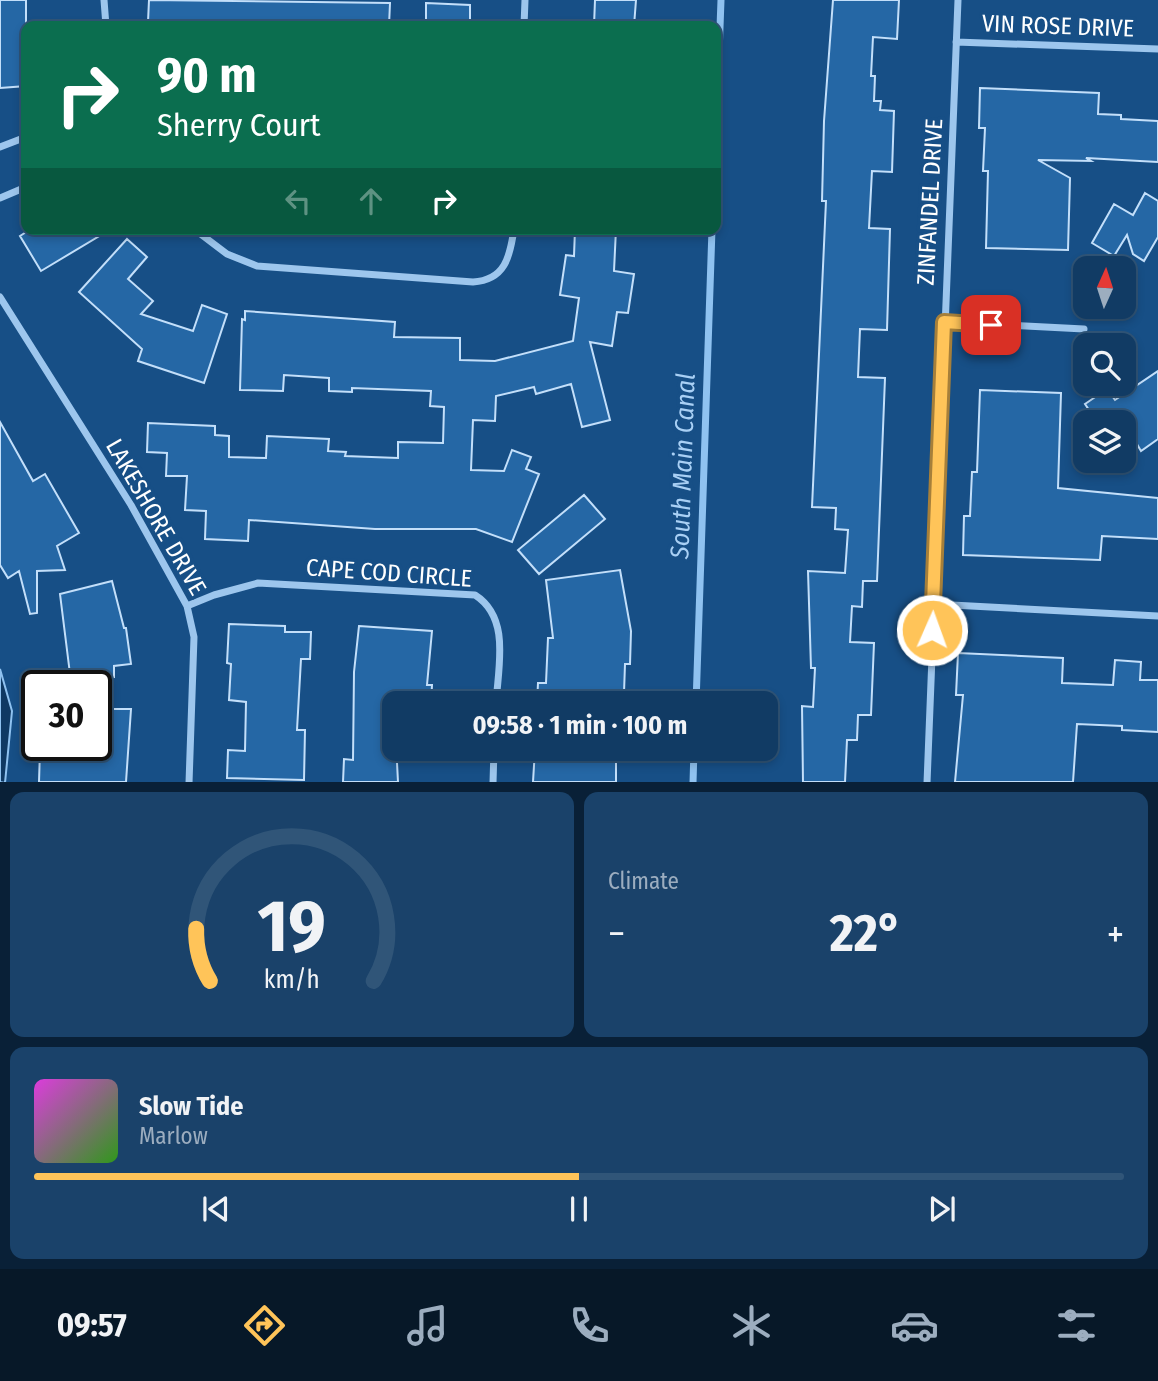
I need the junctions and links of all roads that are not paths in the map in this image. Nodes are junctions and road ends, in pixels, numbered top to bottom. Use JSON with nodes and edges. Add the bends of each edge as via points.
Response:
{"nodes":[{"id":1,"x":104,"y":0,"type":"edge"},
{"id":2,"x":525,"y":0,"type":"edge"},
{"id":3,"x":958,"y":0,"type":"edge"},
{"id":4,"x":106,"y":21,"type":"edge"},
{"id":5,"x":524,"y":21,"type":"edge"},
{"id":6,"x":957,"y":42,"type":"junction"},
{"id":7,"x":1158,"y":49,"type":"edge"},
{"id":8,"x":21,"y":139,"type":"edge"},
{"id":9,"x":0,"y":147,"type":"edge"},
{"id":10,"x":21,"y":189,"type":"edge"},
{"id":11,"x":0,"y":198,"type":"edge"},
{"id":12,"x":202,"y":235,"type":"edge"},
{"id":13,"x":513,"y":235,"type":"edge"},
{"id":14,"x":0,"y":297,"type":"edge"},
{"id":15,"x":944,"y":322,"type":"junction"},
{"id":16,"x":1084,"y":329,"type":"dead end"},
{"id":17,"x":933,"y":604,"type":"junction"},
{"id":18,"x":187,"y":607,"type":"junction"},
{"id":19,"x":1158,"y":616,"type":"edge"},
{"id":20,"x":497,"y":691,"type":"edge"},
{"id":21,"x":494,"y":761,"type":"edge"},
{"id":22,"x":189,"y":782,"type":"edge"},
{"id":23,"x":493,"y":782,"type":"edge"},
{"id":24,"x":926,"y":782,"type":"edge"}],
"edges":[{"from":1,"to":4,"type":"street"},
{"from":2,"to":5,"type":"street"},
{"from":3,"to":6,"type":"street","name":"ZINFANDEL DRIVE"},
{"from":6,"to":7,"type":"street","name":"VIN ROSE DRIVE"},
{"from":6,"to":15,"type":"street","name":"ZINFANDEL DRIVE"},
{"from":8,"to":9,"type":"street"},
{"from":10,"to":11,"type":"street"},
{"from":12,"to":13,"type":"street","via":[[228,254],[257,266],[473,282],[487,281],[505,266]]},
{"from":14,"to":18,"type":"street","name":"LAKESHORE DRIVE","via":[[131,505]]},
{"from":15,"to":16,"type":"street"},
{"from":15,"to":17,"type":"street","name":"ZINFANDEL DRIVE"},
{"from":17,"to":19,"type":"street"},
{"from":17,"to":24,"type":"street","name":"ZINFANDEL DRIVE"},
{"from":18,"to":20,"type":"street","name":"CAPE COD CIRCLE","via":[[258,583],[475,595],[496,616]]},
{"from":18,"to":22,"type":"street","name":"LAKESHORE DRIVE","via":[[194,637]]},
{"from":21,"to":23,"type":"street"}]}
